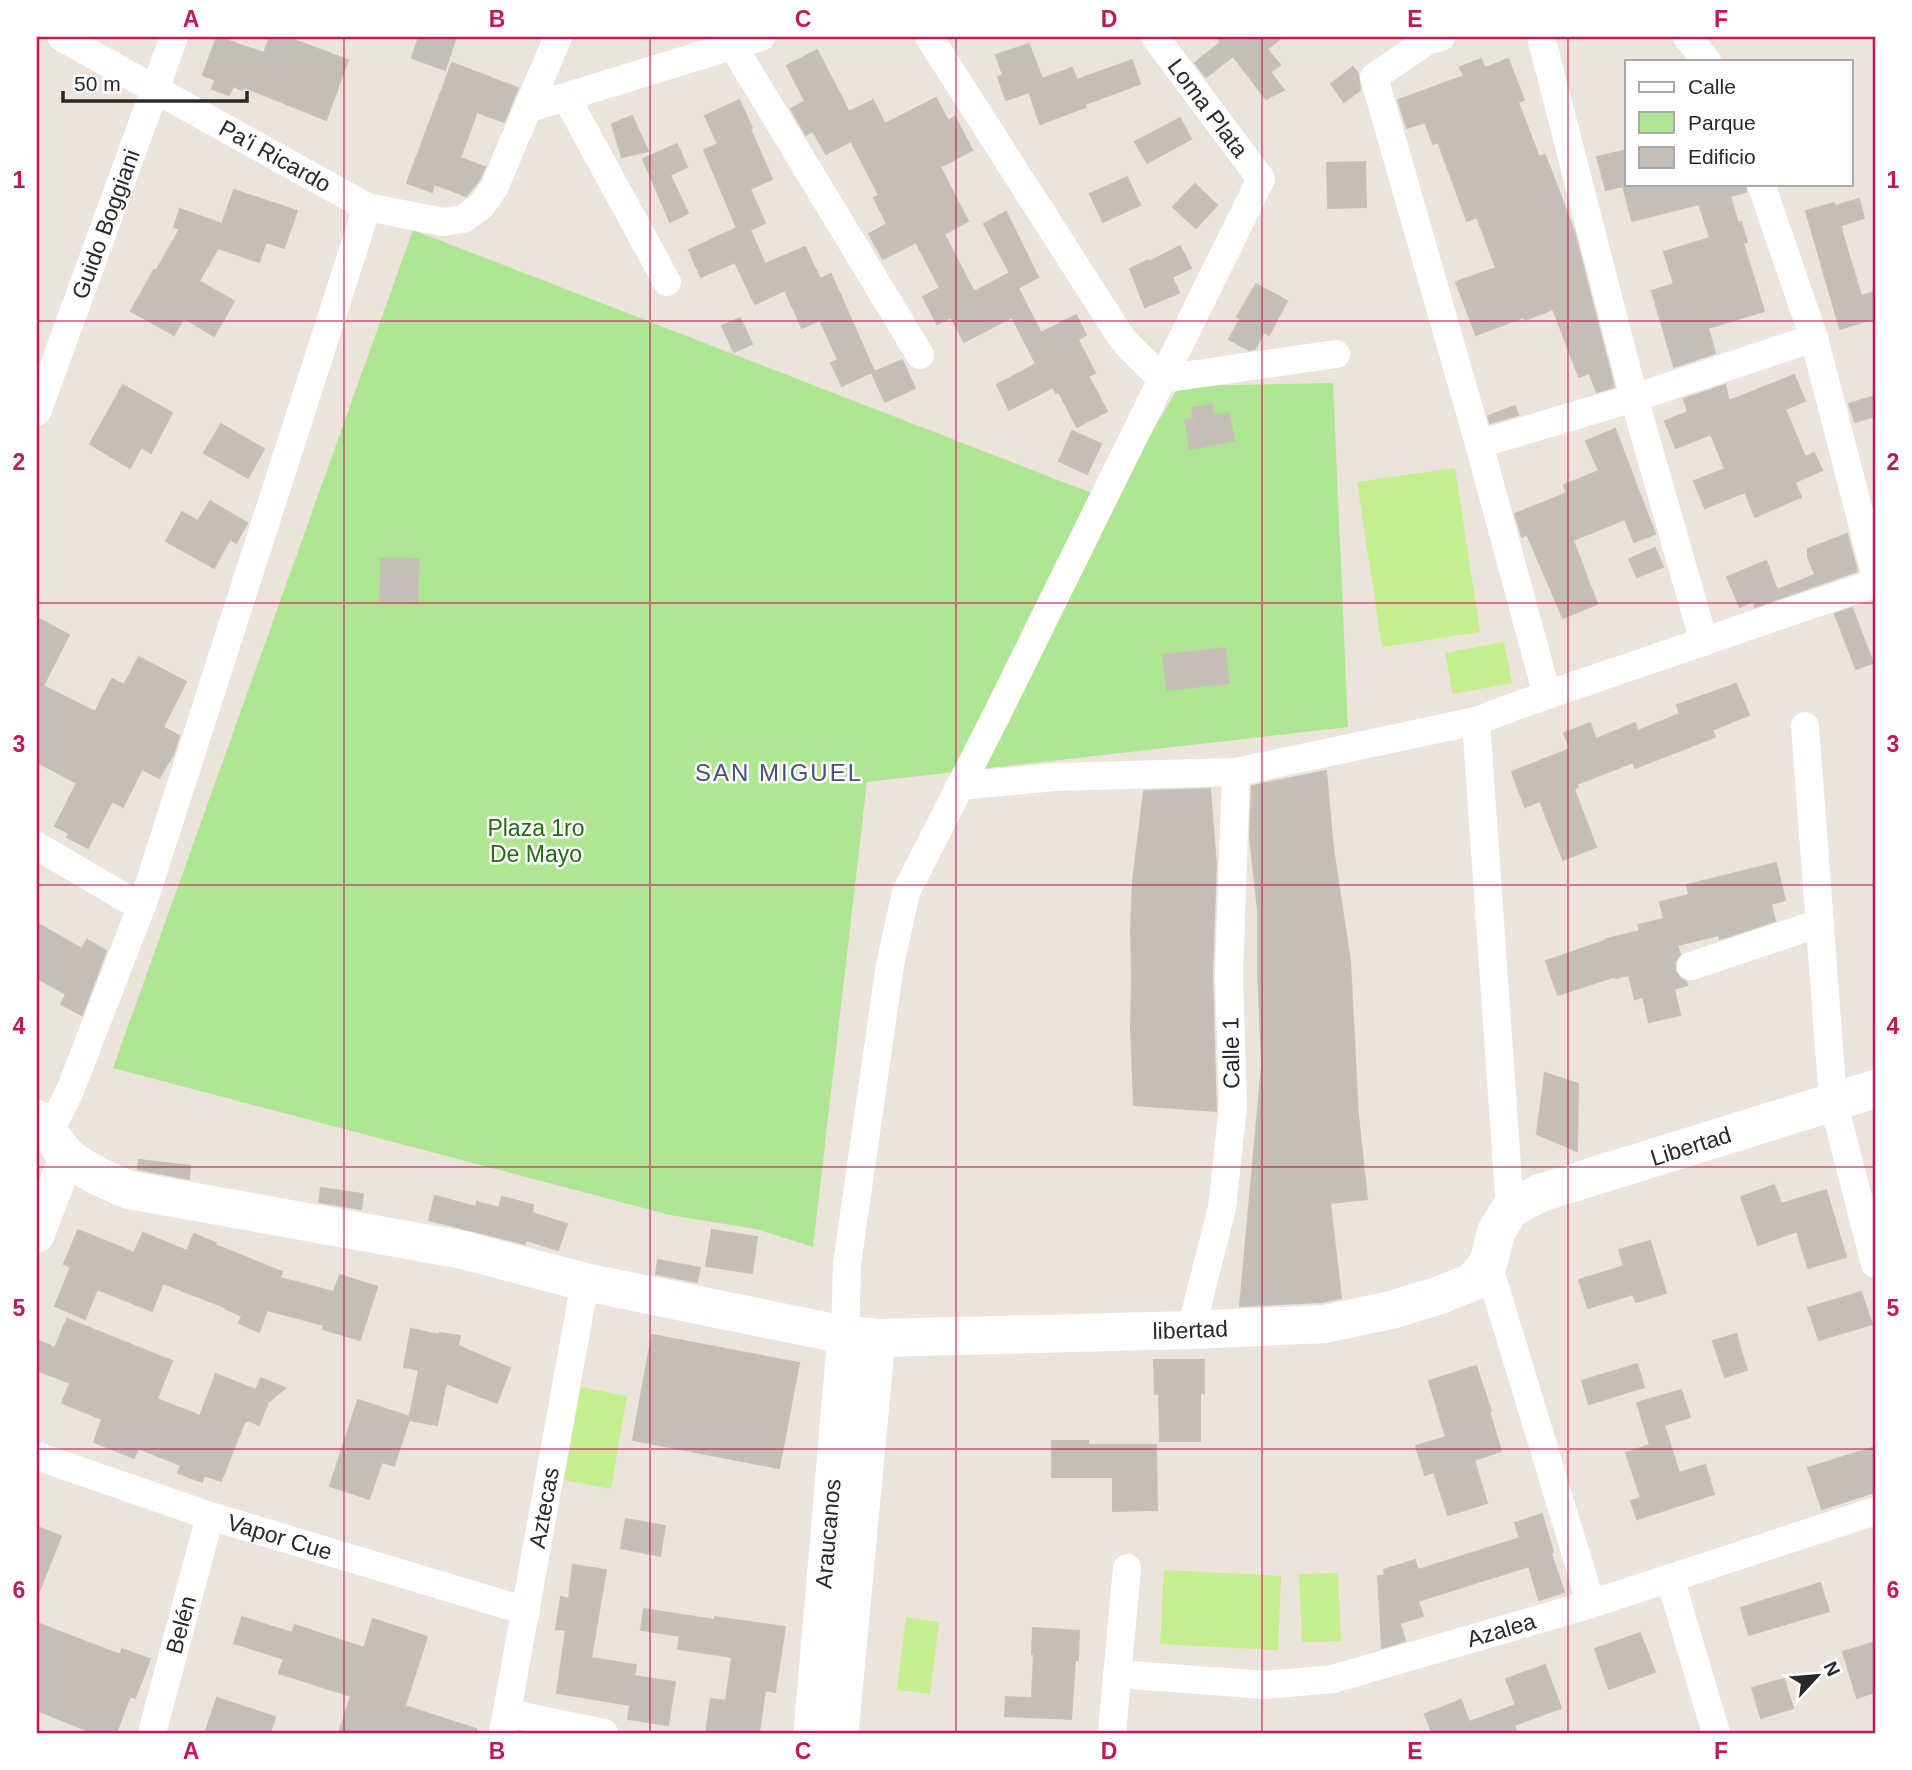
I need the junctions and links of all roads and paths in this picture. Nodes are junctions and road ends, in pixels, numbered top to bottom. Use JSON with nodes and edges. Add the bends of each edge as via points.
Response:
{"nodes":[{"id":1,"x":61,"y":37,"type":"edge"},
{"id":2,"x":173,"y":37,"type":"edge"},
{"id":3,"x":558,"y":37,"type":"edge"},
{"id":4,"x":761,"y":37,"type":"edge"},
{"id":5,"x":929,"y":37,"type":"edge"},
{"id":6,"x":1155,"y":37,"type":"edge"},
{"id":7,"x":1541,"y":37,"type":"edge"},
{"id":8,"x":1687,"y":37,"type":"edge"},
{"id":9,"x":1431,"y":38,"type":"edge"},
{"id":10,"x":733,"y":46,"type":"junction"},
{"id":11,"x":1706,"y":60,"type":"edge"},
{"id":12,"x":155,"y":90,"type":"junction"},
{"id":13,"x":566,"y":97,"type":"junction"},
{"id":14,"x":529,"y":108,"type":"junction"},
{"id":15,"x":1762,"y":186,"type":"edge"},
{"id":16,"x":368,"y":207,"type":"junction"},
{"id":17,"x":667,"y":282,"type":"dead end"},
{"id":18,"x":1814,"y":338,"type":"junction"},
{"id":19,"x":1336,"y":354,"type":"dead end"},
{"id":20,"x":920,"y":355,"type":"dead end"},
{"id":21,"x":1162,"y":379,"type":"junction"},
{"id":22,"x":1634,"y":398,"type":"junction"},
{"id":23,"x":37,"y":412,"type":"edge"},
{"id":24,"x":1479,"y":444,"type":"junction"},
{"id":25,"x":1875,"y":573,"type":"edge"},
{"id":26,"x":1875,"y":583,"type":"edge"},
{"id":27,"x":1704,"y":642,"type":"junction"},
{"id":28,"x":1547,"y":695,"type":"junction"},
{"id":29,"x":1476,"y":721,"type":"junction"},
{"id":30,"x":1805,"y":726,"type":"dead end"},
{"id":31,"x":1236,"y":772,"type":"junction"},
{"id":32,"x":960,"y":786,"type":"junction"},
{"id":33,"x":37,"y":846,"type":"edge"},
{"id":34,"x":141,"y":908,"type":"junction"},
{"id":35,"x":1820,"y":923,"type":"junction"},
{"id":36,"x":1691,"y":966,"type":"dead end"},
{"id":37,"x":1875,"y":1089,"type":"edge"},
{"id":38,"x":1833,"y":1101,"type":"junction"},
{"id":39,"x":51,"y":1135,"type":"edge"},
{"id":40,"x":1510,"y":1209,"type":"junction"},
{"id":41,"x":37,"y":1235,"type":"edge"},
{"id":42,"x":1488,"y":1264,"type":"junction"},
{"id":43,"x":1875,"y":1264,"type":"edge"},
{"id":44,"x":585,"y":1282,"type":"junction"},
{"id":45,"x":1191,"y":1330,"type":"junction"},
{"id":46,"x":861,"y":1336,"type":"junction"},
{"id":47,"x":37,"y":1457,"type":"edge"},
{"id":48,"x":1875,"y":1511,"type":"edge"},
{"id":49,"x":210,"y":1516,"type":"junction"},
{"id":50,"x":1127,"y":1567,"type":"dead end"},
{"id":51,"x":1670,"y":1578,"type":"junction"},
{"id":52,"x":1591,"y":1604,"type":"junction"},
{"id":53,"x":526,"y":1611,"type":"junction"},
{"id":54,"x":1117,"y":1674,"type":"junction"},
{"id":55,"x":505,"y":1723,"type":"edge"},
{"id":56,"x":152,"y":1733,"type":"edge"},
{"id":57,"x":604,"y":1733,"type":"edge"},
{"id":58,"x":811,"y":1733,"type":"edge"},
{"id":59,"x":841,"y":1733,"type":"edge"},
{"id":60,"x":1112,"y":1733,"type":"edge"},
{"id":61,"x":1716,"y":1733,"type":"edge"}],
"edges":[{"from":1,"to":12,"type":"street","name":"Pa'i Ricardo"},
{"from":2,"to":12,"type":"street","name":"Guido Boggiani"},
{"from":3,"to":14,"type":"street"},
{"from":4,"to":10,"type":"street"},
{"from":5,"to":21,"type":"street","via":[[1123,340]]},
{"from":6,"to":21,"type":"street","name":"Loma Plata","via":[[1261,179]]},
{"from":7,"to":22,"type":"street"},
{"from":8,"to":11,"type":"street"},
{"from":9,"to":24,"type":"street","via":[[1374,77]]},
{"from":10,"to":13,"type":"street"},
{"from":10,"to":20,"type":"street"},
{"from":12,"to":16,"type":"street","name":"Pa'i Ricardo"},
{"from":12,"to":23,"type":"street","name":"Guido Boggiani"},
{"from":13,"to":14,"type":"street"},
{"from":13,"to":17,"type":"street"},
{"from":14,"to":16,"type":"street","name":"Pa'i Ricardo","via":[[494,188],[482,205],[463,219],[443,222]]},
{"from":15,"to":18,"type":"street"},
{"from":16,"to":34,"type":"street"},
{"from":18,"to":22,"type":"street"},
{"from":18,"to":25,"type":"street"},
{"from":19,"to":21,"type":"street"},
{"from":21,"to":32,"type":"street"},
{"from":22,"to":24,"type":"street"},
{"from":22,"to":27,"type":"street"},
{"from":24,"to":28,"type":"street"},
{"from":26,"to":27,"type":"street"},
{"from":27,"to":28,"type":"street"},
{"from":28,"to":29,"type":"street"},
{"from":29,"to":31,"type":"street"},
{"from":29,"to":40,"type":"street"},
{"from":30,"to":35,"type":"street"},
{"from":31,"to":32,"type":"street","via":[[1055,777]]},
{"from":31,"to":45,"type":"street","name":"Calle 1","via":[[1230,974],[1233,1107],[1223,1208]]},
{"from":32,"to":46,"type":"street","via":[[905,892],[890,965],[847,1264]]},
{"from":33,"to":34,"type":"street"},
{"from":34,"to":39,"type":"street"},
{"from":35,"to":36,"type":"street"},
{"from":35,"to":38,"type":"street"},
{"from":37,"to":38,"type":"main road","name":"Libertad"},
{"from":38,"to":40,"type":"main road","name":"Libertad","via":[[1540,1193]]},
{"from":38,"to":43,"type":"street"},
{"from":39,"to":41,"type":"street"},
{"from":39,"to":44,"type":"main road","name":"libertad","via":[[96,1175],[129,1190],[463,1250]]},
{"from":40,"to":42,"type":"main road","via":[[1496,1232]]},
{"from":42,"to":45,"type":"main road","name":"libertad","via":[[1472,1282],[1437,1296],[1325,1324]]},
{"from":42,"to":52,"type":"street"},
{"from":44,"to":46,"type":"main road","name":"libertad"},
{"from":44,"to":53,"type":"street","name":"Aztecas"},
{"from":45,"to":46,"type":"main road","name":"libertad"},
{"from":46,"to":58,"type":"street","name":"Araucanos"},
{"from":46,"to":59,"type":"street","name":"Araucanos"},
{"from":47,"to":49,"type":"street","name":"Vapor Cue"},
{"from":48,"to":51,"type":"street","name":"Azalea"},
{"from":49,"to":53,"type":"street","name":"Vapor Cue"},
{"from":49,"to":56,"type":"street","name":"Belén"},
{"from":50,"to":54,"type":"street"},
{"from":51,"to":52,"type":"street","name":"Azalea"},
{"from":51,"to":61,"type":"street"},
{"from":52,"to":54,"type":"street","name":"Azalea","via":[[1333,1679],[1265,1685]]},
{"from":53,"to":55,"type":"street","name":"Aztecas"},
{"from":54,"to":60,"type":"street"},
{"from":55,"to":57,"type":"street"}]}
